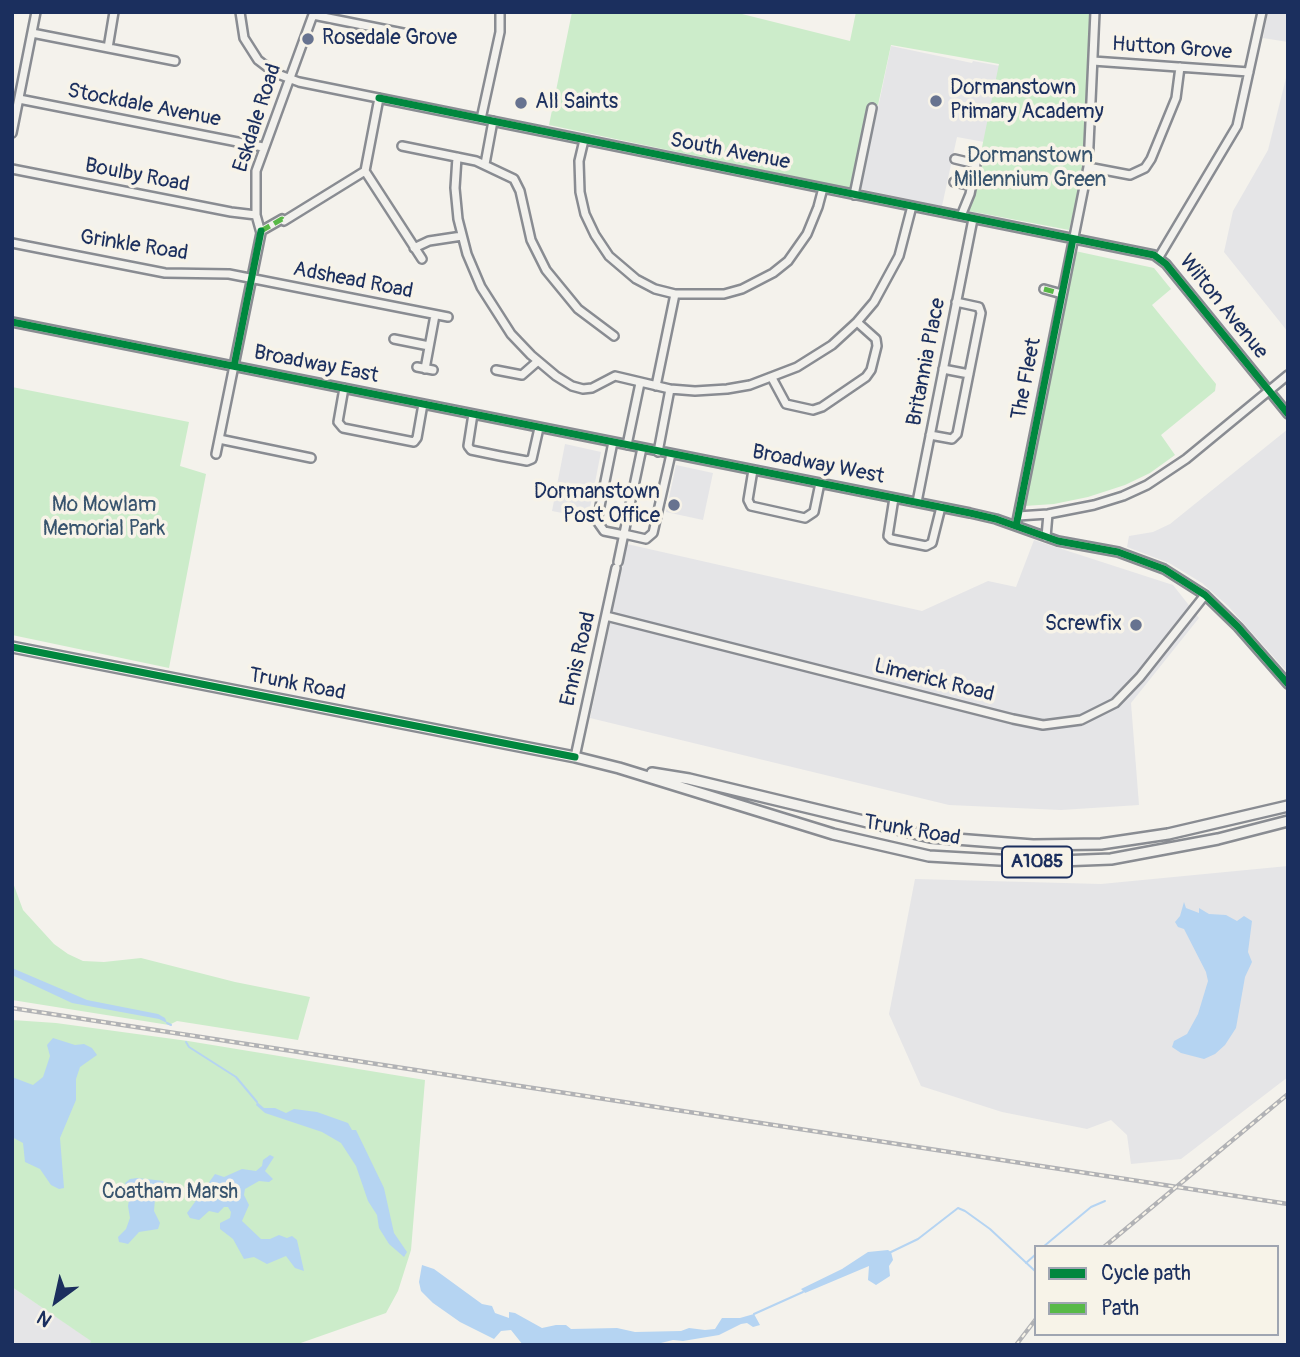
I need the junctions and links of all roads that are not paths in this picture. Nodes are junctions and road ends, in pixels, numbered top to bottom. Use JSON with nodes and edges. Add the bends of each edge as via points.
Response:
{"nodes":[{"id":1,"x":36,"y":12,"type":"edge"},
{"id":2,"x":114,"y":12,"type":"edge"},
{"id":3,"x":240,"y":12,"type":"edge"},
{"id":4,"x":500,"y":12,"type":"edge"},
{"id":5,"x":1262,"y":12,"type":"edge"},
{"id":6,"x":313,"y":14,"type":"edge"},
{"id":7,"x":1095,"y":14,"type":"edge"},
{"id":8,"x":32,"y":33,"type":"junction"},
{"id":9,"x":424,"y":37,"type":"dead end"},
{"id":10,"x":107,"y":48,"type":"junction"},
{"id":11,"x":175,"y":61,"type":"dead end"},
{"id":12,"x":1093,"y":61,"type":"junction"},
{"id":13,"x":1180,"y":67,"type":"junction"},
{"id":14,"x":1249,"y":72,"type":"junction"},
{"id":15,"x":289,"y":78,"type":"junction"},
{"id":16,"x":12,"y":86,"type":"edge"},
{"id":17,"x":21,"y":87,"type":"junction"},
{"id":18,"x":379,"y":98,"type":"junction"},
{"id":19,"x":19,"y":99,"type":"junction"},
{"id":20,"x":872,"y":108,"type":"dead end"},
{"id":21,"x":481,"y":119,"type":"junction"},
{"id":22,"x":493,"y":121,"type":"junction"},
{"id":23,"x":12,"y":133,"type":"edge"},
{"id":24,"x":584,"y":140,"type":"junction"},
{"id":25,"x":402,"y":146,"type":"dead end"},
{"id":26,"x":263,"y":147,"type":"junction"},
{"id":27,"x":415,"y":149,"type":"junction"},
{"id":28,"x":457,"y":157,"type":"junction"},
{"id":29,"x":413,"y":159,"type":"dead end"},
{"id":30,"x":955,"y":159,"type":"dead end"},
{"id":31,"x":485,"y":164,"type":"junction"},
{"id":32,"x":1088,"y":167,"type":"junction"},
{"id":33,"x":12,"y":169,"type":"edge"},
{"id":34,"x":365,"y":171,"type":"junction"},
{"id":35,"x":954,"y":181,"type":"dead end"},
{"id":36,"x":972,"y":186,"type":"junction"},
{"id":37,"x":823,"y":188,"type":"junction"},
{"id":38,"x":855,"y":195,"type":"junction"},
{"id":39,"x":912,"y":206,"type":"junction"},
{"id":40,"x":256,"y":215,"type":"junction"},
{"id":41,"x":961,"y":216,"type":"junction"},
{"id":42,"x":973,"y":219,"type":"junction"},
{"id":43,"x":261,"y":230,"type":"junction"},
{"id":44,"x":462,"y":236,"type":"junction"},
{"id":45,"x":1073,"y":239,"type":"junction"},
{"id":46,"x":12,"y":243,"type":"edge"},
{"id":47,"x":414,"y":248,"type":"junction"},
{"id":48,"x":1159,"y":257,"type":"junction"},
{"id":49,"x":422,"y":259,"type":"dead end"},
{"id":50,"x":251,"y":279,"type":"junction"},
{"id":51,"x":1044,"y":289,"type":"dead end"},
{"id":52,"x":675,"y":294,"type":"junction"},
{"id":53,"x":1062,"y":294,"type":"junction"},
{"id":54,"x":956,"y":302,"type":"junction"},
{"id":55,"x":601,"y":314,"type":"dead end"},
{"id":56,"x":435,"y":315,"type":"junction"},
{"id":57,"x":448,"y":317,"type":"dead end"},
{"id":58,"x":12,"y":322,"type":"edge"},
{"id":59,"x":857,"y":322,"type":"junction"},
{"id":60,"x":595,"y":323,"type":"junction"},
{"id":61,"x":614,"y":336,"type":"dead end"},
{"id":62,"x":394,"y":339,"type":"dead end"},
{"id":63,"x":429,"y":346,"type":"junction"},
{"id":64,"x":538,"y":361,"type":"junction"},
{"id":65,"x":234,"y":366,"type":"junction"},
{"id":66,"x":425,"y":369,"type":"dead end"},
{"id":67,"x":943,"y":369,"type":"junction"},
{"id":68,"x":496,"y":370,"type":"dead end"},
{"id":69,"x":969,"y":374,"type":"junction"},
{"id":70,"x":1288,"y":375,"type":"edge"},
{"id":71,"x":772,"y":378,"type":"junction"},
{"id":72,"x":640,"y":383,"type":"junction"},
{"id":73,"x":656,"y":386,"type":"junction"},
{"id":74,"x":344,"y":388,"type":"junction"},
{"id":75,"x":670,"y":389,"type":"junction"},
{"id":76,"x":1269,"y":391,"type":"junction"},
{"id":77,"x":423,"y":404,"type":"junction"},
{"id":78,"x":473,"y":414,"type":"junction"},
{"id":79,"x":1288,"y":414,"type":"edge"},
{"id":80,"x":539,"y":428,"type":"junction"},
{"id":81,"x":930,"y":435,"type":"junction"},
{"id":82,"x":219,"y":439,"type":"junction"},
{"id":83,"x":613,"y":442,"type":"junction"},
{"id":84,"x":627,"y":445,"type":"junction"},
{"id":85,"x":642,"y":448,"type":"junction"},
{"id":86,"x":658,"y":452,"type":"junction"},
{"id":87,"x":216,"y":454,"type":"dead end"},
{"id":88,"x":671,"y":454,"type":"junction"},
{"id":89,"x":311,"y":458,"type":"dead end"},
{"id":90,"x":753,"y":470,"type":"junction"},
{"id":91,"x":820,"y":483,"type":"junction"},
{"id":92,"x":894,"y":498,"type":"junction"},
{"id":93,"x":916,"y":502,"type":"junction"},
{"id":94,"x":941,"y":507,"type":"junction"},
{"id":95,"x":1048,"y":514,"type":"junction"},
{"id":96,"x":1018,"y":516,"type":"junction"},
{"id":97,"x":1016,"y":526,"type":"junction"},
{"id":98,"x":624,"y":535,"type":"junction"},
{"id":99,"x":1046,"y":537,"type":"junction"},
{"id":100,"x":1205,"y":595,"type":"junction"},
{"id":101,"x":606,"y":616,"type":"junction"},
{"id":102,"x":12,"y":647,"type":"edge"},
{"id":103,"x":1288,"y":684,"type":"edge"},
{"id":104,"x":575,"y":757,"type":"junction"},
{"id":105,"x":619,"y":768,"type":"junction"},
{"id":106,"x":1288,"y":806,"type":"edge"},
{"id":107,"x":1288,"y":821,"type":"edge"}],
"edges":[{"from":1,"to":8,"type":"street"},
{"from":2,"to":10,"type":"street"},
{"from":3,"to":15,"type":"street","name":"South Avenue","via":[[251,51],[267,68]]},
{"from":4,"to":21,"type":"street"},
{"from":5,"to":14,"type":"street"},
{"from":6,"to":9,"type":"street"},
{"from":6,"to":15,"type":"street","name":"Eskdale Road"},
{"from":7,"to":12,"type":"street","name":"The Fleet"},
{"from":8,"to":10,"type":"street"},
{"from":8,"to":17,"type":"street"},
{"from":10,"to":11,"type":"street"},
{"from":12,"to":13,"type":"street","name":"Hutton Grove"},
{"from":12,"to":32,"type":"street","name":"The Fleet"},
{"from":13,"to":14,"type":"street","name":"Hutton Grove"},
{"from":13,"to":32,"type":"street","via":[[1176,98],[1145,168],[1130,175]]},
{"from":14,"to":48,"type":"street","via":[[1234,132]]},
{"from":15,"to":18,"type":"street","name":"South Avenue"},
{"from":15,"to":26,"type":"street","name":"Eskdale Road"},
{"from":16,"to":17,"type":"street"},
{"from":17,"to":19,"type":"street"},
{"from":18,"to":21,"type":"street","name":"South Avenue"},
{"from":18,"to":34,"type":"street"},
{"from":19,"to":23,"type":"street"},
{"from":19,"to":26,"type":"street","name":"Stockdale Avenue"},
{"from":20,"to":38,"type":"street"},
{"from":21,"to":22,"type":"street","name":"South Avenue"},
{"from":22,"to":24,"type":"street","name":"South Avenue"},
{"from":22,"to":31,"type":"street"},
{"from":24,"to":37,"type":"street","name":"South Avenue"},
{"from":24,"to":52,"type":"street","via":[[580,192],[595,235],[609,256],[636,279]]},
{"from":25,"to":27,"type":"street"},
{"from":26,"to":40,"type":"street","name":"Eskdale Road","via":[[255,179]]},
{"from":27,"to":28,"type":"street"},
{"from":27,"to":29,"type":"street"},
{"from":28,"to":31,"type":"street"},
{"from":28,"to":44,"type":"street","via":[[455,188]]},
{"from":30,"to":36,"type":"street","via":[[976,164]]},
{"from":31,"to":60,"type":"street","via":[[509,175],[518,185],[540,260],[568,299]]},
{"from":32,"to":45,"type":"street","name":"The Fleet"},
{"from":33,"to":40,"type":"street","name":"Boulby Road"},
{"from":34,"to":43,"type":"street","via":[[284,221]]},
{"from":34,"to":47,"type":"street"},
{"from":35,"to":36,"type":"street"},
{"from":36,"to":41,"type":"street"},
{"from":37,"to":38,"type":"street","name":"South Avenue"},
{"from":37,"to":52,"type":"street","via":[[807,234],[773,273],[724,294]]},
{"from":38,"to":39,"type":"street","name":"South Avenue"},
{"from":39,"to":41,"type":"street","name":"South Avenue"},
{"from":39,"to":59,"type":"street","via":[[896,263]]},
{"from":40,"to":43,"type":"street","name":"Eskdale Road"},
{"from":41,"to":42,"type":"street","name":"South Avenue"},
{"from":42,"to":45,"type":"street","name":"South Avenue"},
{"from":42,"to":54,"type":"street","name":"Britannia Place"},
{"from":43,"to":50,"type":"street","name":"Eskdale Road"},
{"from":44,"to":47,"type":"street"},
{"from":44,"to":64,"type":"street","via":[[494,310]]},
{"from":45,"to":48,"type":"street","name":"Wilton Avenue"},
{"from":45,"to":53,"type":"street","name":"The Fleet"},
{"from":46,"to":50,"type":"street","name":"Grinkle Road","via":[[165,273]]},
{"from":47,"to":49,"type":"street"},
{"from":48,"to":76,"type":"street","name":"Wilton Avenue"},
{"from":50,"to":56,"type":"street","name":"Adshead Road"},
{"from":50,"to":65,"type":"street","name":"Eskdale Road"},
{"from":51,"to":53,"type":"street"},
{"from":52,"to":73,"type":"street"},
{"from":53,"to":96,"type":"street","name":"The Fleet"},
{"from":54,"to":67,"type":"street","name":"Britannia Place"},
{"from":54,"to":69,"type":"street","via":[[981,310]]},
{"from":55,"to":60,"type":"street"},
{"from":56,"to":57,"type":"street","name":"Adshead Road"},
{"from":56,"to":63,"type":"street"},
{"from":58,"to":65,"type":"street","name":"Broadway East"},
{"from":59,"to":71,"type":"street","via":[[819,355]]},
{"from":59,"to":71,"type":"street","via":[[876,339],[872,370],[822,407],[813,410],[786,404]]},
{"from":60,"to":61,"type":"street"},
{"from":62,"to":63,"type":"street"},
{"from":63,"to":66,"type":"street"},
{"from":64,"to":68,"type":"street","via":[[522,375]]},
{"from":64,"to":72,"type":"street","via":[[577,388],[592,388],[615,376]]},
{"from":65,"to":74,"type":"street","name":"Broadway East"},
{"from":65,"to":82,"type":"street","name":"Eskdale Road"},
{"from":67,"to":69,"type":"street"},
{"from":67,"to":81,"type":"street","name":"Britannia Place"},
{"from":69,"to":81,"type":"street","via":[[956,436]]},
{"from":70,"to":76,"type":"street"},
{"from":71,"to":75,"type":"street","via":[[727,389]]},
{"from":72,"to":73,"type":"street"},
{"from":72,"to":84,"type":"street"},
{"from":73,"to":75,"type":"street"},
{"from":74,"to":77,"type":"street","name":"Broadway East"},
{"from":74,"to":77,"type":"street","via":[[341,427],[412,442],[417,438]]},
{"from":75,"to":86,"type":"street"},
{"from":76,"to":79,"type":"street","name":"Wilton Avenue"},
{"from":76,"to":95,"type":"street","via":[[1147,485],[1110,501]]},
{"from":77,"to":78,"type":"street","name":"Broadway East"},
{"from":78,"to":80,"type":"street","name":"Broadway East"},
{"from":78,"to":80,"type":"street","via":[[469,449],[527,461],[532,459]]},
{"from":80,"to":83,"type":"street","name":"Broadway East"},
{"from":81,"to":93,"type":"street","name":"Britannia Place"},
{"from":82,"to":87,"type":"street","name":"Eskdale Road"},
{"from":82,"to":89,"type":"street"},
{"from":83,"to":84,"type":"street","name":"Broadway West"},
{"from":83,"to":98,"type":"street","via":[[597,521],[604,531]]},
{"from":84,"to":85,"type":"street","name":"Broadway West"},
{"from":85,"to":86,"type":"street","name":"Broadway West"},
{"from":85,"to":98,"type":"street","name":"Ennis Road"},
{"from":86,"to":88,"type":"street","name":"Broadway West"},
{"from":88,"to":90,"type":"street","name":"Broadway West"},
{"from":88,"to":98,"type":"street","via":[[653,533],[646,539]]},
{"from":90,"to":91,"type":"street","name":"Broadway West"},
{"from":90,"to":91,"type":"street","via":[[751,506],[806,518],[814,512]]},
{"from":91,"to":92,"type":"street","name":"Broadway West"},
{"from":92,"to":93,"type":"street","name":"Broadway West"},
{"from":92,"to":94,"type":"street","via":[[888,536],[914,544],[932,543]]},
{"from":93,"to":94,"type":"street","name":"Broadway West"},
{"from":94,"to":97,"type":"street","name":"Broadway West"},
{"from":95,"to":96,"type":"street"},
{"from":95,"to":99,"type":"street"},
{"from":96,"to":97,"type":"street","name":"The Fleet"},
{"from":97,"to":99,"type":"street","name":"Broadway West"},
{"from":98,"to":101,"type":"street","name":"Ennis Road"},
{"from":99,"to":100,"type":"street","name":"Broadway West","via":[[1136,558]]},
{"from":100,"to":101,"type":"street","name":"Limerick Road","via":[[1115,703],[1081,720],[1043,725]]},
{"from":100,"to":103,"type":"street","name":"Broadway West"},
{"from":101,"to":104,"type":"street","name":"Ennis Road"},
{"from":102,"to":104,"type":"main road","name":"Trunk Road","number":"A1085"},
{"from":104,"to":105,"type":"main road","name":"Trunk Road","number":"A1085"},
{"from":105,"to":106,"type":"main road","name":"Trunk Road","number":"A1085","via":[[689,779],[930,837],[1032,845],[1101,844],[1168,834]]},
{"from":105,"to":107,"type":"main road","name":"Trunk Road","number":"A1085","via":[[833,834],[929,856],[1034,862],[1111,859]]}]}
